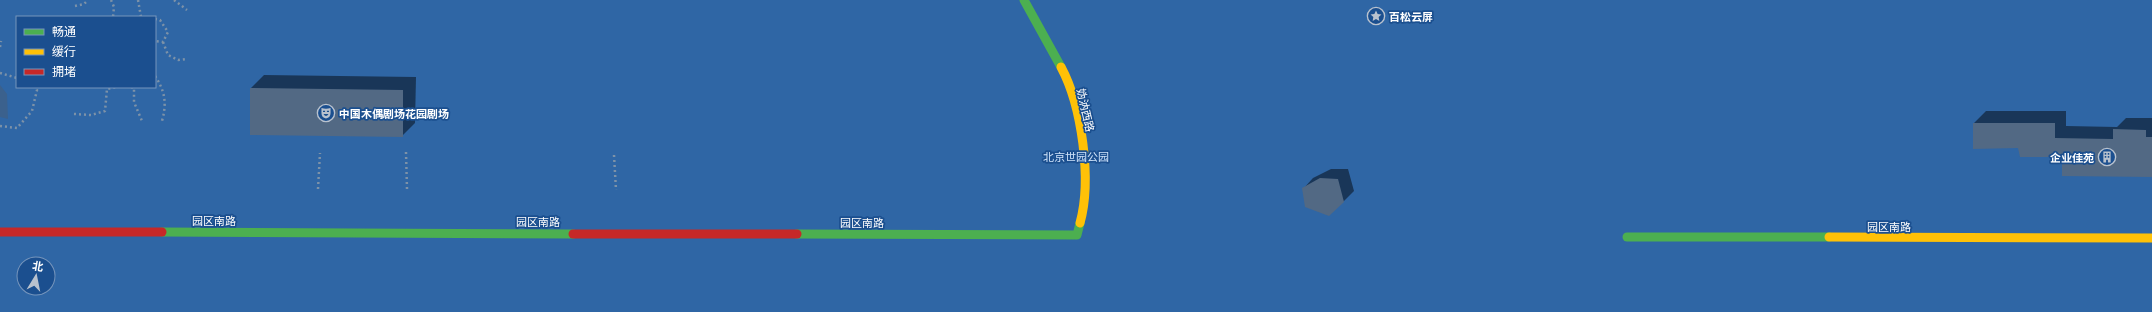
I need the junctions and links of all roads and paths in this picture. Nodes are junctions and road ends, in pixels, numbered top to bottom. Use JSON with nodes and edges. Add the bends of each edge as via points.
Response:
{"nodes":[{"id":1,"x":88,"y":0,"type":"edge"},
{"id":2,"x":111,"y":0,"type":"edge"},
{"id":3,"x":138,"y":0,"type":"edge"},
{"id":4,"x":174,"y":0,"type":"edge"},
{"id":5,"x":1024,"y":0,"type":"edge"},
{"id":6,"x":75,"y":6,"type":"dead end"},
{"id":7,"x":187,"y":10,"type":"dead end"},
{"id":8,"x":113,"y":16,"type":"edge"},
{"id":9,"x":142,"y":16,"type":"edge"},
{"id":10,"x":156,"y":19,"type":"edge"},
{"id":11,"x":1,"y":41,"type":"dead end"},
{"id":12,"x":156,"y":42,"type":"edge"},
{"id":13,"x":163,"y":42,"type":"junction"},
{"id":14,"x":0,"y":47,"type":"edge"},
{"id":15,"x":186,"y":59,"type":"dead end"},
{"id":16,"x":0,"y":73,"type":"edge"},
{"id":17,"x":156,"y":77,"type":"edge"},
{"id":18,"x":16,"y":78,"type":"edge"},
{"id":19,"x":36,"y":88,"type":"edge"},
{"id":20,"x":107,"y":88,"type":"edge"},
{"id":21,"x":133,"y":88,"type":"edge"},
{"id":22,"x":74,"y":114,"type":"dead end"},
{"id":23,"x":142,"y":121,"type":"dead end"},
{"id":24,"x":162,"y":121,"type":"dead end"},
{"id":25,"x":0,"y":126,"type":"edge"},
{"id":26,"x":406,"y":152,"type":"dead end"},
{"id":27,"x":320,"y":153,"type":"dead end"},
{"id":28,"x":614,"y":155,"type":"dead end"},
{"id":29,"x":318,"y":189,"type":"dead end"},
{"id":30,"x":407,"y":189,"type":"dead end"},
{"id":31,"x":616,"y":190,"type":"dead end"},
{"id":32,"x":0,"y":232,"type":"edge"},
{"id":33,"x":1077,"y":235,"type":"joint"},
{"id":34,"x":1626,"y":237,"type":"dead end"},
{"id":35,"x":2152,"y":238,"type":"edge"}],
"edges":[{"from":1,"to":6,"type":"path"},
{"from":2,"to":8,"type":"path","via":[[114,7]]},
{"from":3,"to":9,"type":"path"},
{"from":4,"to":7,"type":"path"},
{"from":5,"to":33,"type":"street","name":"妫汭西路","via":[[1064,71],[1077,116],[1083,156],[1084,192],[1083,217]]},
{"from":10,"to":13,"type":"path","via":[[160,20],[168,32]]},
{"from":11,"to":14,"type":"path"},
{"from":12,"to":13,"type":"path"},
{"from":13,"to":15,"type":"path","via":[[168,55],[178,60]]},
{"from":16,"to":18,"type":"path"},
{"from":17,"to":24,"type":"path","via":[[166,98]]},
{"from":19,"to":25,"type":"path","via":[[32,111],[17,128]]},
{"from":20,"to":22,"type":"path","via":[[104,110],[91,115]]},
{"from":21,"to":23,"type":"path","via":[[134,102]]},
{"from":26,"to":30,"type":"path"},
{"from":27,"to":29,"type":"path"},
{"from":28,"to":31,"type":"path"},
{"from":32,"to":33,"type":"street","name":"园区南路"},
{"from":34,"to":35,"type":"street","name":"园区南路"}]}
